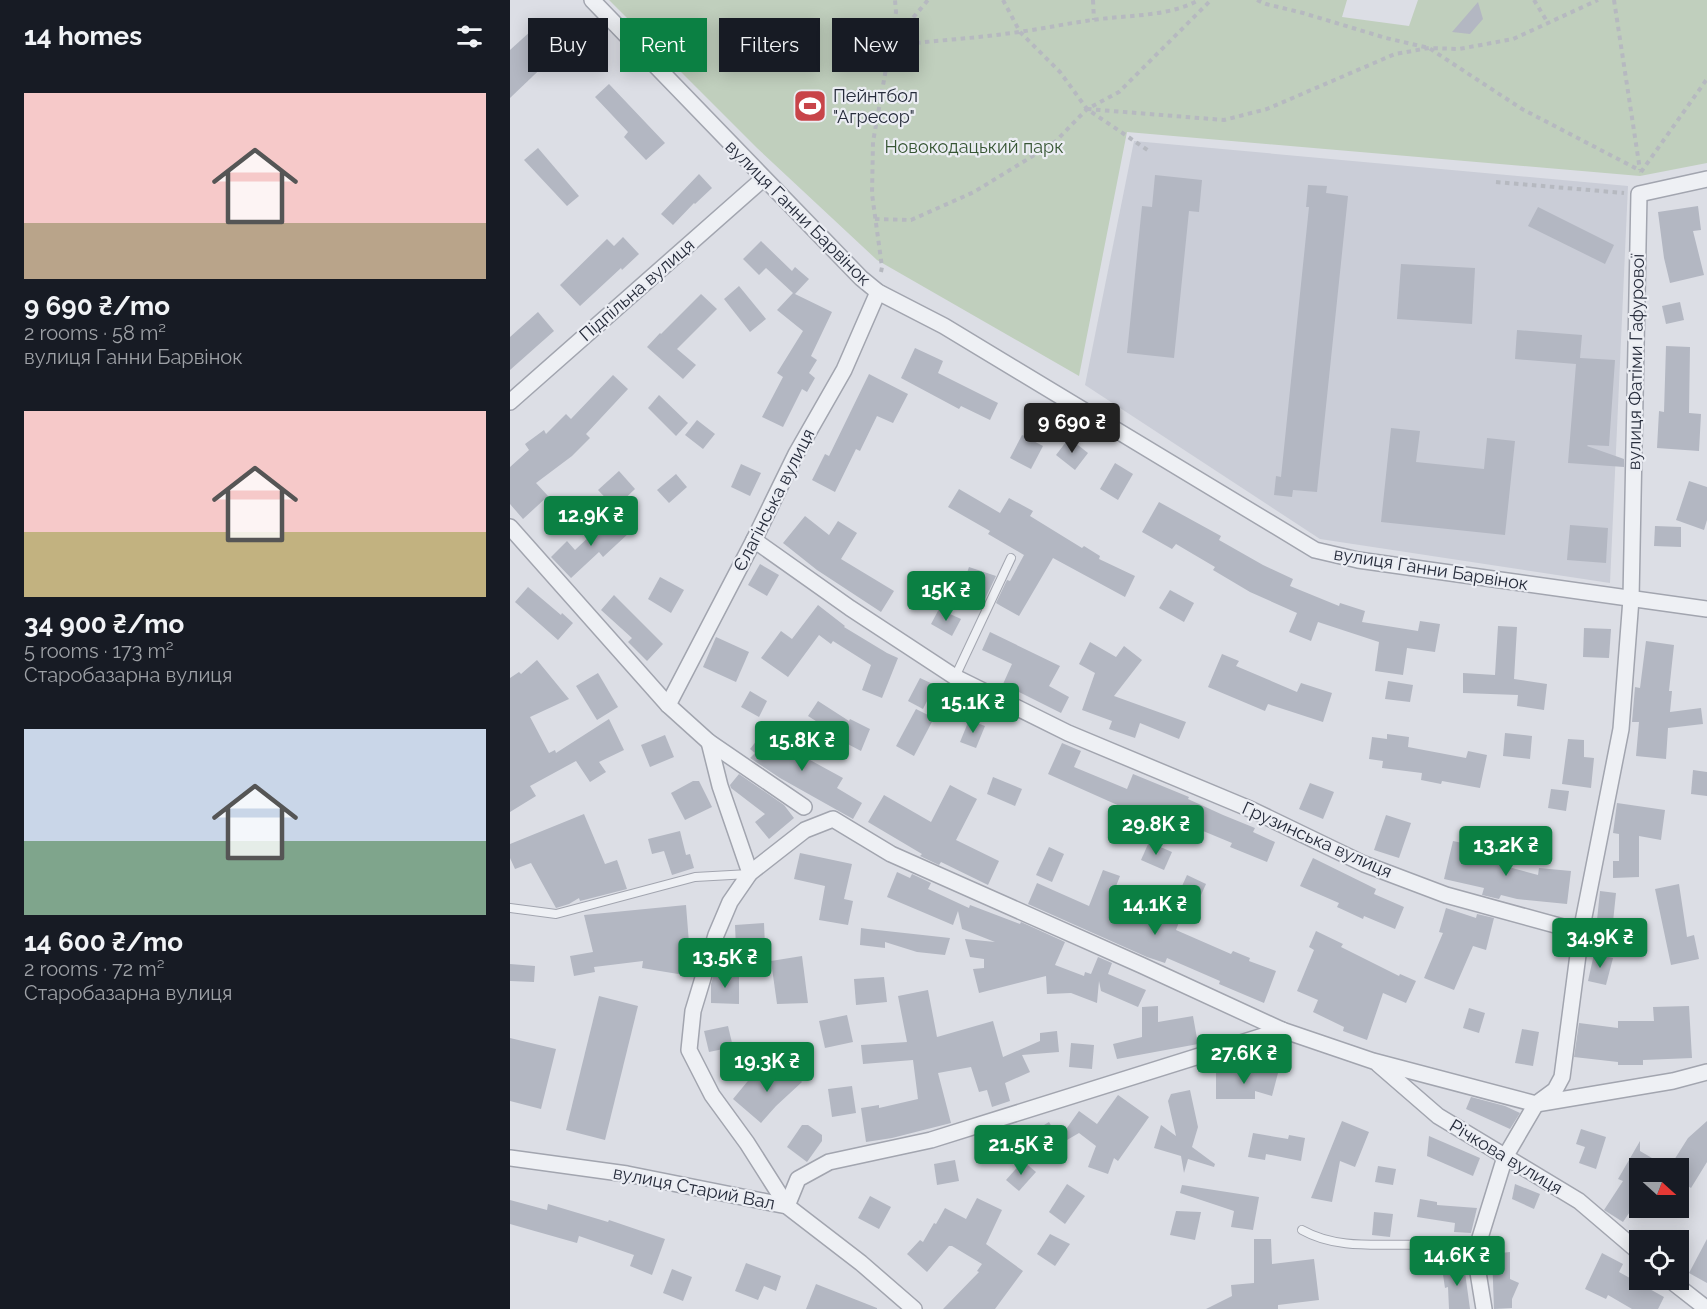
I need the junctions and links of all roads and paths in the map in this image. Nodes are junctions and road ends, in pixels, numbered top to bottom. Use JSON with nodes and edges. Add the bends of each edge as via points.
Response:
{"nodes":[{"id":1,"x":591,"y":0,"type":"edge"},
{"id":2,"x":895,"y":0,"type":"edge"},
{"id":3,"x":928,"y":0,"type":"edge"},
{"id":4,"x":1003,"y":0,"type":"edge"},
{"id":5,"x":1093,"y":0,"type":"edge"},
{"id":6,"x":1199,"y":0,"type":"edge"},
{"id":7,"x":1211,"y":0,"type":"edge"},
{"id":8,"x":1257,"y":0,"type":"edge"},
{"id":9,"x":1534,"y":0,"type":"edge"},
{"id":10,"x":1598,"y":0,"type":"edge"},
{"id":11,"x":1614,"y":0,"type":"edge"},
{"id":12,"x":895,"y":18,"type":"edge"},
{"id":13,"x":913,"y":18,"type":"edge"},
{"id":14,"x":1094,"y":20,"type":"junction"},
{"id":15,"x":1548,"y":23,"type":"junction"},
{"id":16,"x":1020,"y":32,"type":"junction"},
{"id":17,"x":919,"y":43,"type":"edge"},
{"id":18,"x":1429,"y":48,"type":"junction"},
{"id":19,"x":885,"y":72,"type":"edge"},
{"id":20,"x":1707,"y":79,"type":"edge"},
{"id":21,"x":1087,"y":109,"type":"junction"},
{"id":22,"x":1149,"y":151,"type":"dead end"},
{"id":23,"x":1641,"y":171,"type":"junction"},
{"id":24,"x":763,"y":179,"type":"junction"},
{"id":25,"x":1707,"y":179,"type":"edge"},
{"id":26,"x":1496,"y":182,"type":"dead end"},
{"id":27,"x":1639,"y":194,"type":"junction"},
{"id":28,"x":875,"y":219,"type":"junction"},
{"id":29,"x":878,"y":292,"type":"junction"},
{"id":30,"x":510,"y":402,"type":"edge"},
{"id":31,"x":510,"y":527,"type":"edge"},
{"id":32,"x":754,"y":540,"type":"junction"},
{"id":33,"x":1011,"y":558,"type":"dead end"},
{"id":34,"x":1631,"y":599,"type":"junction"},
{"id":35,"x":1707,"y":609,"type":"edge"},
{"id":36,"x":955,"y":676,"type":"junction"},
{"id":37,"x":668,"y":705,"type":"junction"},
{"id":38,"x":709,"y":742,"type":"junction"},
{"id":39,"x":804,"y":807,"type":"dead end"},
{"id":40,"x":750,"y":873,"type":"junction"},
{"id":41,"x":510,"y":908,"type":"edge"},
{"id":42,"x":1581,"y":932,"type":"junction"},
{"id":43,"x":1282,"y":1030,"type":"junction"},
{"id":44,"x":1373,"y":1061,"type":"junction"},
{"id":45,"x":1707,"y":1072,"type":"edge"},
{"id":46,"x":1536,"y":1104,"type":"junction"},
{"id":47,"x":1504,"y":1157,"type":"junction"},
{"id":48,"x":510,"y":1158,"type":"edge"},
{"id":49,"x":787,"y":1206,"type":"junction"},
{"id":50,"x":1302,"y":1230,"type":"dead end"},
{"id":51,"x":1629,"y":1244,"type":"edge"},
{"id":52,"x":1476,"y":1254,"type":"junction"},
{"id":53,"x":1683,"y":1290,"type":"edge"},
{"id":54,"x":914,"y":1309,"type":"edge"},
{"id":55,"x":1484,"y":1309,"type":"edge"},
{"id":56,"x":1707,"y":1309,"type":"edge"}],
"edges":[{"from":1,"to":24,"type":"street","name":"вулиця Ганни Барвінок"},
{"from":2,"to":12,"type":"path"},
{"from":3,"to":13,"type":"path"},
{"from":4,"to":16,"type":"path"},
{"from":5,"to":14,"type":"path"},
{"from":6,"to":14,"type":"path","via":[[1186,7]]},
{"from":7,"to":21,"type":"path","via":[[1119,92]]},
{"from":8,"to":18,"type":"path"},
{"from":9,"to":15,"type":"path"},
{"from":10,"to":15,"type":"path"},
{"from":11,"to":23,"type":"path"},
{"from":14,"to":16,"type":"path"},
{"from":15,"to":18,"type":"path","via":[[1513,39],[1460,49]]},
{"from":16,"to":17,"type":"path"},
{"from":16,"to":21,"type":"path","via":[[1060,72]]},
{"from":18,"to":21,"type":"path","via":[[1395,54],[1268,109],[1224,120]]},
{"from":18,"to":23,"type":"path","via":[[1522,109]]},
{"from":19,"to":28,"type":"path","via":[[873,142]]},
{"from":20,"to":23,"type":"path"},
{"from":21,"to":22,"type":"path"},
{"from":21,"to":28,"type":"path","via":[[1054,143],[974,192],[911,220]]},
{"from":23,"to":27,"type":"path"},
{"from":24,"to":29,"type":"street","name":"вулиця Ганни Барвінок"},
{"from":24,"to":30,"type":"street","name":"Підпільна вулиця"},
{"from":25,"to":27,"type":"street"},
{"from":26,"to":27,"type":"path"},
{"from":27,"to":34,"type":"street","name":"вулиця Фатіми Гафурової"},
{"from":28,"to":29,"type":"path","via":[[882,267]]},
{"from":29,"to":32,"type":"street","name":"Єлагінська вулиця","via":[[844,370],[796,454]]},
{"from":29,"to":34,"type":"street","name":"вулиця Ганни Барвінок","via":[[944,326],[1315,550],[1358,560]]},
{"from":31,"to":37,"type":"street"},
{"from":32,"to":36,"type":"street","name":"Грузинська вулиця"},
{"from":32,"to":37,"type":"street","name":"Єлагінська вулиця"},
{"from":33,"to":36,"type":"lane"},
{"from":34,"to":35,"type":"street","name":"вулиця Ганни Барвінок"},
{"from":34,"to":42,"type":"street","name":"вулиця Фатіми Гафурової","via":[[1621,729]]},
{"from":36,"to":42,"type":"street","name":"Грузинська вулиця","via":[[1068,733],[1250,809],[1364,864],[1446,895]]},
{"from":37,"to":38,"type":"street"},
{"from":38,"to":39,"type":"street"},
{"from":38,"to":40,"type":"street"},
{"from":40,"to":41,"type":"lane","via":[[695,877],[556,914]]},
{"from":40,"to":43,"type":"street","via":[[806,830],[833,819],[891,854]]},
{"from":40,"to":49,"type":"street","via":[[730,902],[717,935],[693,1011],[689,1050],[712,1095]]},
{"from":42,"to":46,"type":"street","name":"вулиця Фатіми Гафурової","via":[[1562,1077],[1555,1090]]},
{"from":43,"to":44,"type":"street"},
{"from":43,"to":49,"type":"street","via":[[931,1140],[829,1162],[798,1179]]},
{"from":44,"to":46,"type":"street"},
{"from":44,"to":47,"type":"street","name":"Річкова вулиця","via":[[1438,1116]]},
{"from":45,"to":46,"type":"street"},
{"from":46,"to":47,"type":"street","name":"вулиця Фатіми Гафурової"},
{"from":47,"to":51,"type":"street","name":"Річкова вулиця","via":[[1579,1202]]},
{"from":47,"to":52,"type":"street","name":"вулиця Фатіми Гафурової"},
{"from":48,"to":49,"type":"street","name":"вулиця Старий Вал","via":[[627,1174]]},
{"from":49,"to":54,"type":"street","name":"вулиця Старий Вал"},
{"from":50,"to":52,"type":"lane","via":[[1344,1245],[1461,1246]]},
{"from":52,"to":55,"type":"street"},
{"from":53,"to":56,"type":"street"}]}
